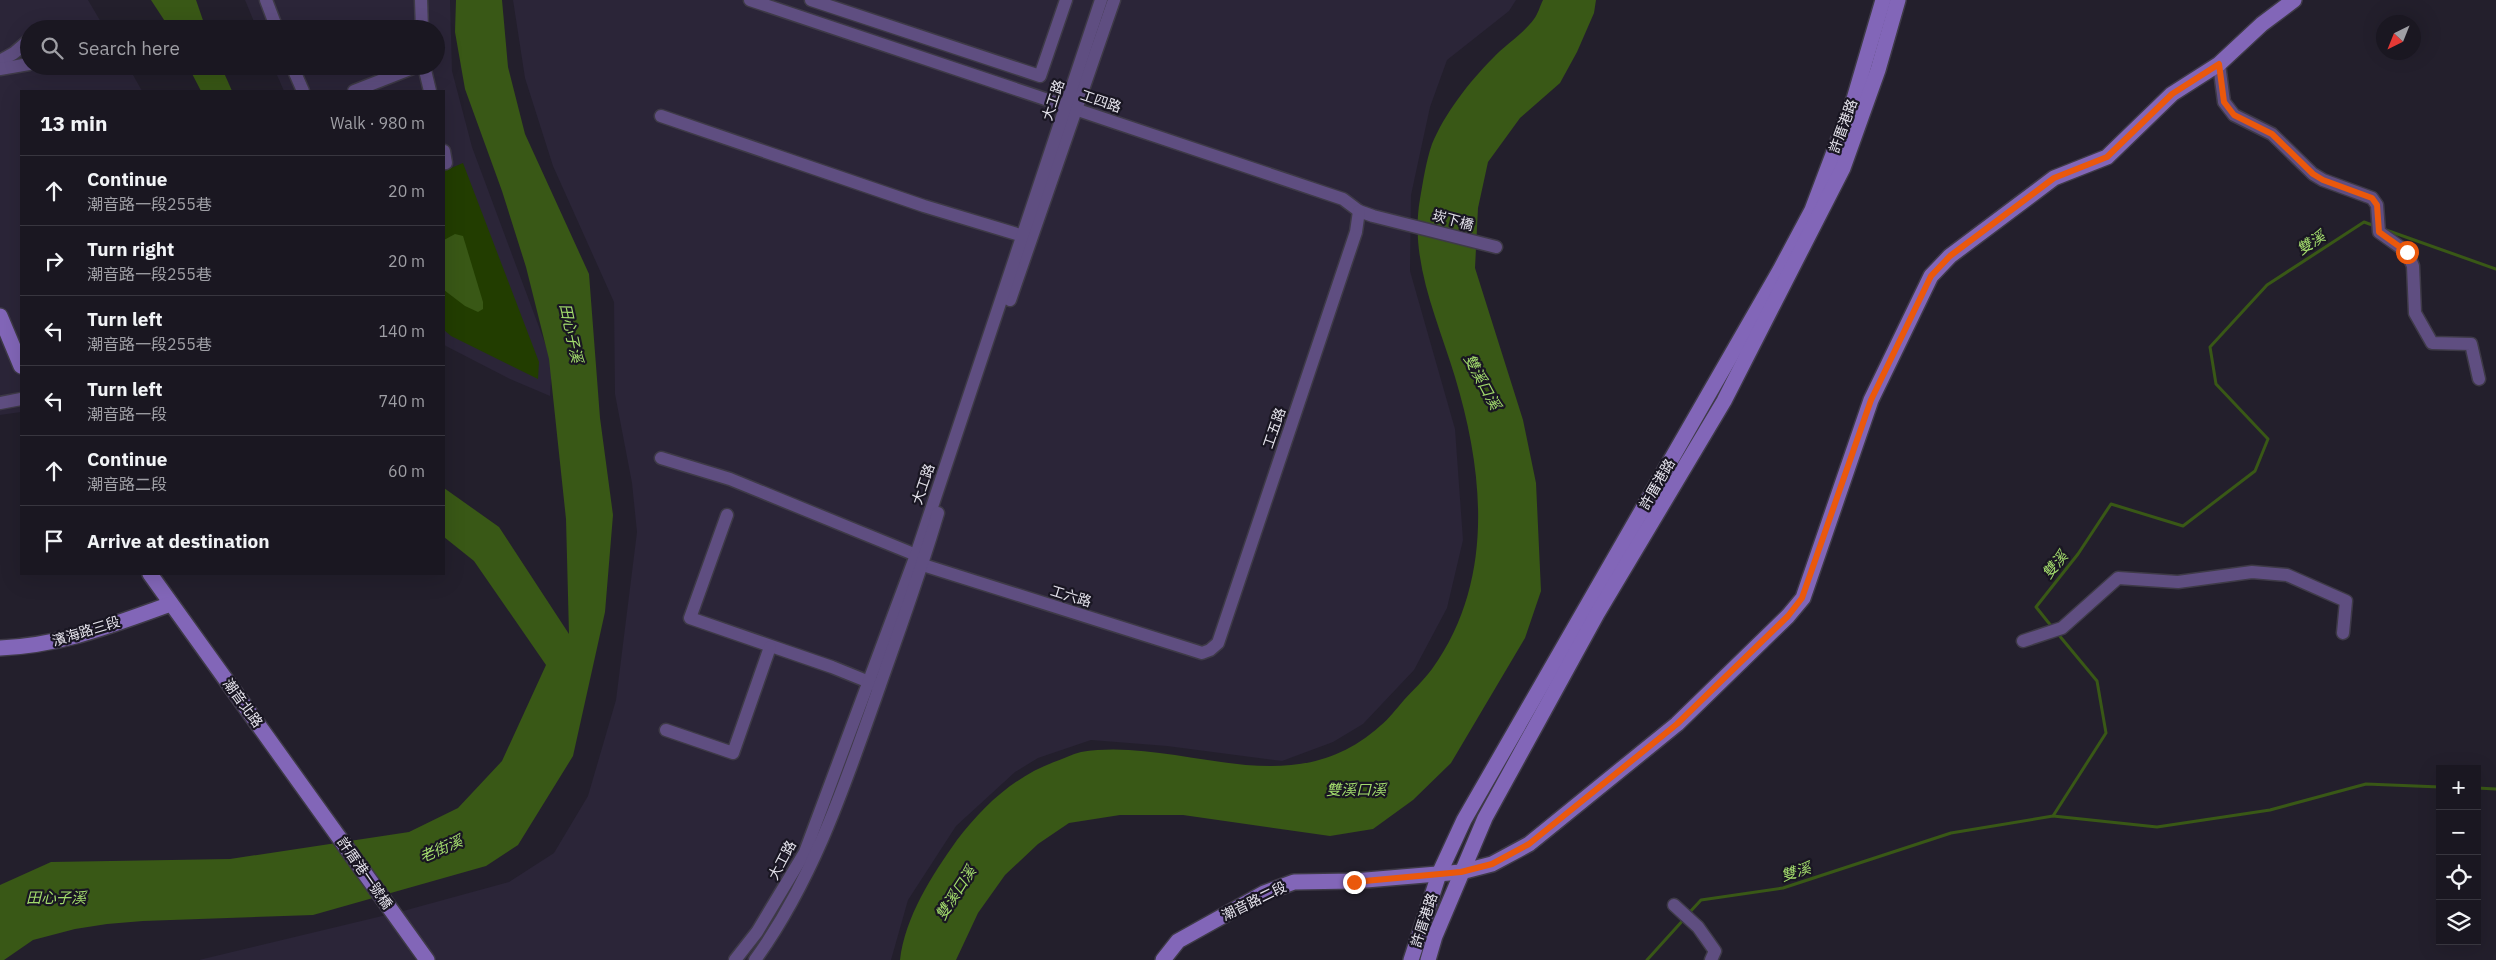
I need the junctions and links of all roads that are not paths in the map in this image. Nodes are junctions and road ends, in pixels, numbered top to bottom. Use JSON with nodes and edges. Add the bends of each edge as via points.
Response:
{"nodes":[{"id":1,"x":266,"y":0,"type":"edge"},
{"id":2,"x":421,"y":0,"type":"edge"},
{"id":3,"x":750,"y":0,"type":"edge"},
{"id":4,"x":811,"y":0,"type":"edge"},
{"id":5,"x":1066,"y":0,"type":"edge"},
{"id":6,"x":1101,"y":0,"type":"edge"},
{"id":7,"x":1114,"y":0,"type":"edge"},
{"id":8,"x":1883,"y":0,"type":"edge"},
{"id":9,"x":1898,"y":0,"type":"edge"},
{"id":10,"x":2294,"y":0,"type":"edge"},
{"id":11,"x":274,"y":20,"type":"edge"},
{"id":12,"x":422,"y":20,"type":"edge"},
{"id":13,"x":20,"y":48,"type":"edge"},
{"id":14,"x":0,"y":61,"type":"edge"},
{"id":15,"x":2219,"y":64,"type":"junction"},
{"id":16,"x":20,"y":66,"type":"edge"},
{"id":17,"x":0,"y":69,"type":"edge"},
{"id":18,"x":296,"y":75,"type":"edge"},
{"id":19,"x":395,"y":75,"type":"edge"},
{"id":20,"x":426,"y":75,"type":"edge"},
{"id":21,"x":303,"y":90,"type":"edge"},
{"id":22,"x":357,"y":90,"type":"edge"},
{"id":23,"x":430,"y":90,"type":"edge"},
{"id":24,"x":1072,"y":107,"type":"junction"},
{"id":25,"x":660,"y":116,"type":"dead end"},
{"id":26,"x":1359,"y":211,"type":"junction"},
{"id":27,"x":1410,"y":224,"type":"joint"},
{"id":28,"x":1028,"y":237,"type":"junction"},
{"id":29,"x":1802,"y":238,"type":"junction"},
{"id":30,"x":1492,"y":246,"type":"dead end"},
{"id":31,"x":0,"y":316,"type":"edge"},
{"id":32,"x":20,"y":364,"type":"edge"},
{"id":33,"x":2479,"y":379,"type":"dead end"},
{"id":34,"x":20,"y":399,"type":"edge"},
{"id":35,"x":0,"y":402,"type":"edge"},
{"id":36,"x":661,"y":458,"type":"dead end"},
{"id":37,"x":728,"y":515,"type":"dead end"},
{"id":38,"x":919,"y":560,"type":"junction"},
{"id":39,"x":151,"y":575,"type":"edge"},
{"id":40,"x":171,"y":604,"type":"junction"},
{"id":41,"x":2342,"y":633,"type":"dead end"},
{"id":42,"x":2023,"y":641,"type":"dead end"},
{"id":43,"x":770,"y":647,"type":"junction"},
{"id":44,"x":0,"y":648,"type":"edge"},
{"id":45,"x":1210,"y":650,"type":"joint"},
{"id":46,"x":867,"y":681,"type":"junction"},
{"id":47,"x":880,"y":686,"type":"junction"},
{"id":48,"x":666,"y":730,"type":"dead end"},
{"id":49,"x":336,"y":832,"type":"joint"},
{"id":50,"x":1450,"y":873,"type":"junction"},
{"id":51,"x":1682,"y":913,"type":"dead end"},
{"id":52,"x":427,"y":960,"type":"edge"},
{"id":53,"x":735,"y":960,"type":"edge"},
{"id":54,"x":755,"y":960,"type":"edge"},
{"id":55,"x":1163,"y":960,"type":"edge"},
{"id":56,"x":1411,"y":960,"type":"edge"},
{"id":57,"x":1428,"y":960,"type":"edge"},
{"id":58,"x":1710,"y":960,"type":"edge"}],
"edges":[{"from":1,"to":11,"type":"street"},
{"from":2,"to":12,"type":"street"},
{"from":3,"to":24,"type":"street","name":"工四路"},
{"from":4,"to":5,"type":"street","via":[[1040,76]]},
{"from":6,"to":24,"type":"street","name":"大工路"},
{"from":7,"to":24,"type":"street","name":"大工路"},
{"from":8,"to":29,"type":"street","name":"許厝港路","via":[[1854,99]]},
{"from":9,"to":29,"type":"street","name":"許厝港路","via":[[1878,70],[1843,168]]},
{"from":10,"to":15,"type":"street","name":"潮音路二段","via":[[2262,24]]},
{"from":13,"to":14,"type":"street"},
{"from":15,"to":33,"type":"street","via":[[2224,102],[2234,115],[2272,134],[2313,174],[2372,198],[2377,205],[2379,226],[2407,252],[2413,266],[2415,313],[2432,343],[2471,344]]},
{"from":15,"to":50,"type":"street","name":"潮音路二段","via":[[2172,94],[2107,157],[2054,178],[1931,276],[1871,400],[1802,598],[1788,616],[1677,724],[1537,838],[1492,864]]},
{"from":16,"to":17,"type":"street"},
{"from":18,"to":21,"type":"street"},
{"from":19,"to":22,"type":"street"},
{"from":20,"to":23,"type":"street"},
{"from":24,"to":26,"type":"street","name":"工四路","via":[[1342,199]]},
{"from":24,"to":28,"type":"street","name":"大工路"},
{"from":25,"to":28,"type":"street","via":[[924,206]]},
{"from":26,"to":27,"type":"street","name":"工四路"},
{"from":26,"to":45,"type":"street","name":"工五路","via":[[1356,232],[1218,643]]},
{"from":27,"to":30,"type":"street","name":"崁下橋"},
{"from":28,"to":38,"type":"street","name":"大工路"},
{"from":29,"to":50,"type":"street","name":"許厝港路","via":[[1724,401],[1596,614],[1485,818]]},
{"from":29,"to":50,"type":"street","name":"許厝港路","via":[[1780,270],[1464,820]]},
{"from":31,"to":32,"type":"street"},
{"from":34,"to":35,"type":"street"},
{"from":36,"to":38,"type":"street","name":"工六路","via":[[730,479]]},
{"from":37,"to":43,"type":"street","via":[[690,618]]},
{"from":38,"to":45,"type":"street","name":"工六路","via":[[1202,653]]},
{"from":38,"to":46,"type":"street","name":"大工路"},
{"from":38,"to":47,"type":"street","name":"大工路"},
{"from":39,"to":40,"type":"street","name":"潮音北路"},
{"from":40,"to":44,"type":"street","name":"濱海路三段","via":[[74,638]]},
{"from":40,"to":49,"type":"street","name":"潮音北路"},
{"from":41,"to":42,"type":"street","via":[[2346,601],[2287,575],[2252,572],[2178,582],[2118,578],[2062,628]]},
{"from":43,"to":46,"type":"street"},
{"from":43,"to":48,"type":"street","via":[[733,753]]},
{"from":46,"to":47,"type":"street"},
{"from":46,"to":53,"type":"street","name":"大工路","via":[[805,852],[757,932]]},
{"from":47,"to":54,"type":"street","name":"大工路","via":[[823,837],[800,887]]},
{"from":49,"to":52,"type":"street","name":"許厝港一號橋"},
{"from":50,"to":55,"type":"street","name":"潮音路二段","via":[[1354,882],[1294,882],[1264,893],[1178,941]]},
{"from":50,"to":56,"type":"street","name":"許厝港路"},
{"from":50,"to":57,"type":"street","name":"許厝港路"},
{"from":51,"to":58,"type":"street","via":[[1715,951]]}]}
